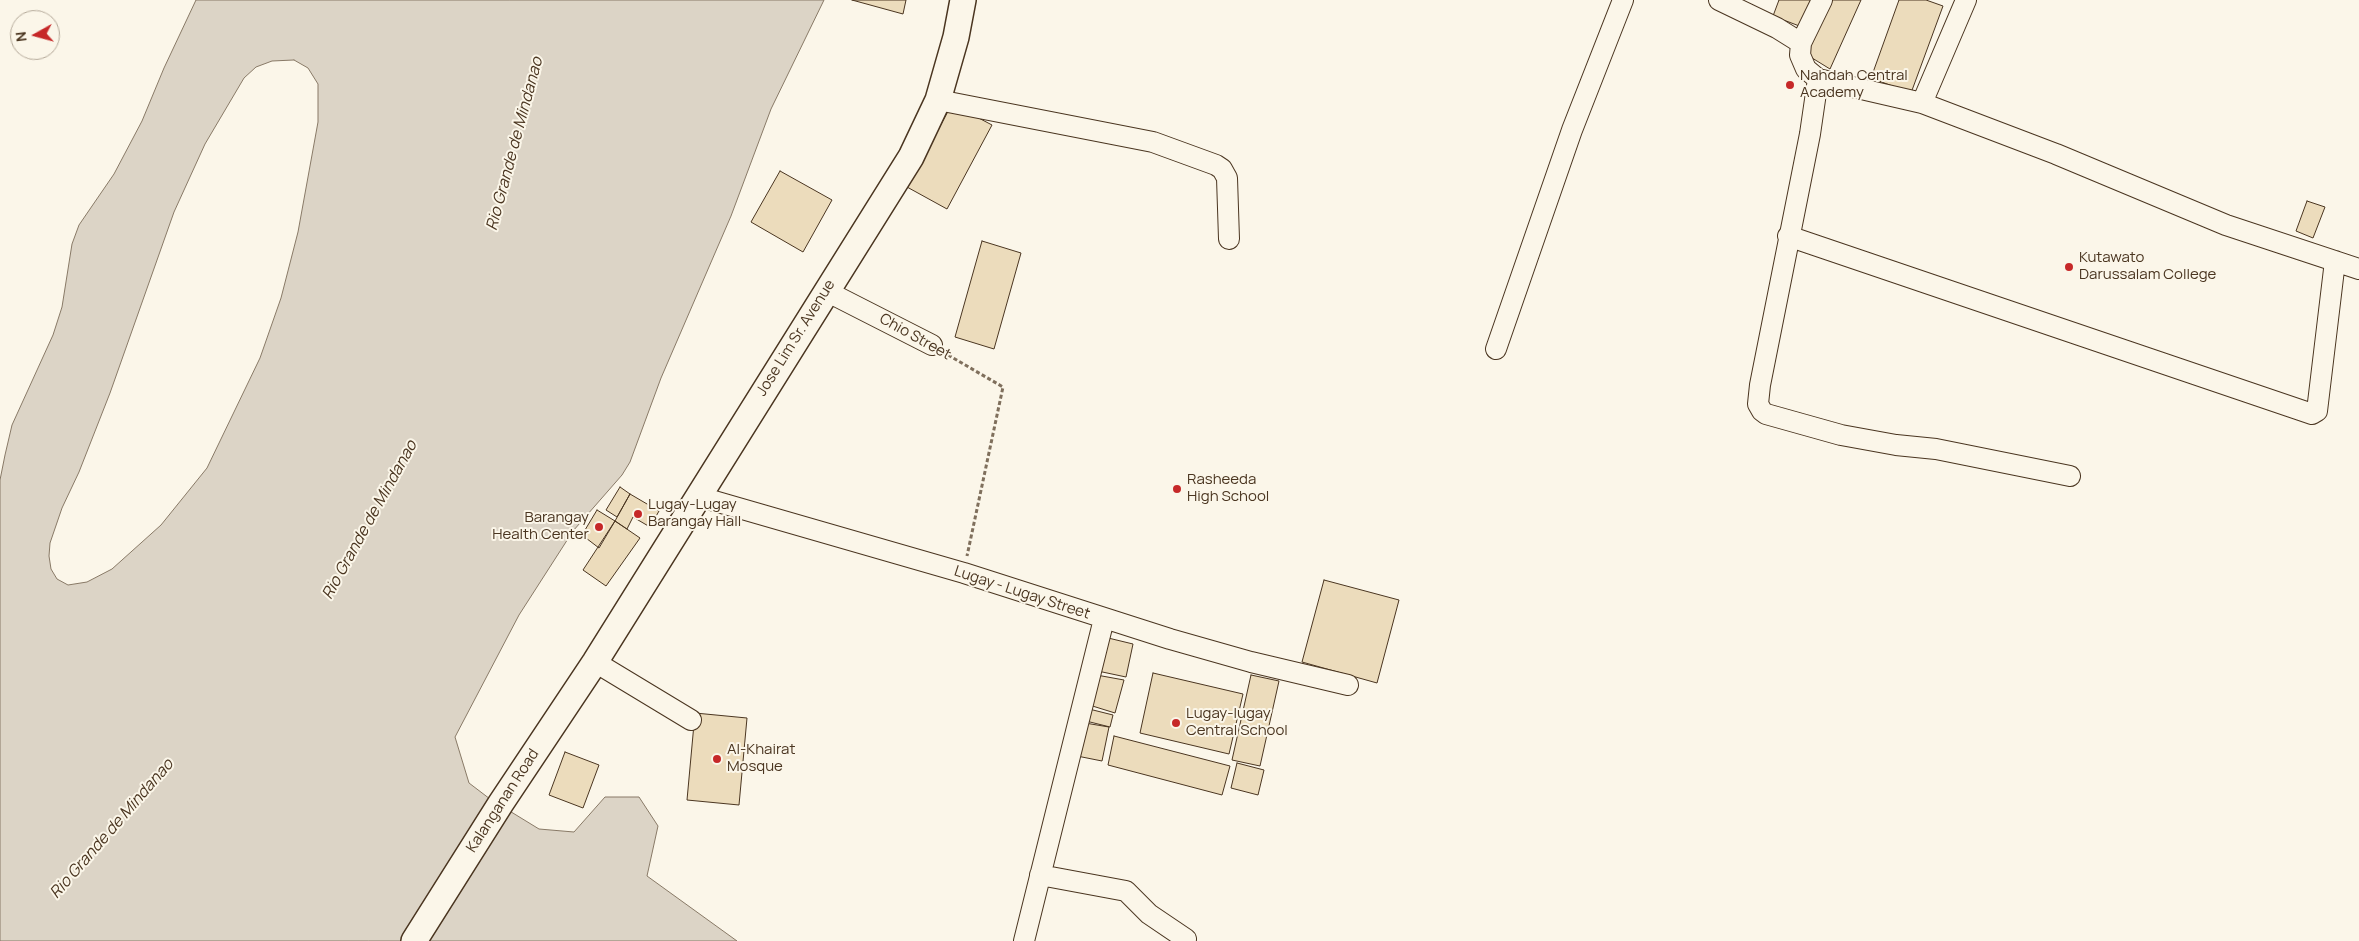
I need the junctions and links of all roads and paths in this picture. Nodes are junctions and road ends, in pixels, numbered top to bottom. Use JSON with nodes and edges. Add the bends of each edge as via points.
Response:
{"nodes":[{"id":1,"x":963,"y":0,"type":"edge"},
{"id":2,"x":1623,"y":0,"type":"edge"},
{"id":3,"x":1719,"y":0,"type":"edge"},
{"id":4,"x":1822,"y":0,"type":"edge"},
{"id":5,"x":1966,"y":0,"type":"edge"},
{"id":6,"x":1801,"y":43,"type":"junction"},
{"id":7,"x":1818,"y":79,"type":"junction"},
{"id":8,"x":938,"y":100,"type":"junction"},
{"id":9,"x":1922,"y":103,"type":"junction"},
{"id":10,"x":1788,"y":236,"type":"junction"},
{"id":11,"x":1229,"y":239,"type":"dead end"},
{"id":12,"x":2335,"y":262,"type":"junction"},
{"id":13,"x":2359,"y":269,"type":"edge"},
{"id":14,"x":826,"y":291,"type":"junction"},
{"id":15,"x":932,"y":345,"type":"joint"},
{"id":16,"x":1496,"y":349,"type":"dead end"},
{"id":17,"x":2070,"y":476,"type":"dead end"},
{"id":18,"x":697,"y":496,"type":"junction"},
{"id":19,"x":964,"y":573,"type":"junction"},
{"id":20,"x":1104,"y":619,"type":"junction"},
{"id":21,"x":595,"y":662,"type":"junction"},
{"id":22,"x":1348,"y":685,"type":"dead end"},
{"id":23,"x":690,"y":720,"type":"dead end"},
{"id":24,"x":1040,"y":875,"type":"junction"},
{"id":25,"x":1186,"y":940,"type":"dead end"},
{"id":26,"x":414,"y":941,"type":"edge"},
{"id":27,"x":1024,"y":941,"type":"edge"}],
"edges":[{"from":1,"to":8,"type":"main road","name":"Jose Lim Sr. Avenue"},
{"from":2,"to":16,"type":"street","via":[[1572,130]]},
{"from":3,"to":6,"type":"street","via":[[1778,28]]},
{"from":4,"to":6,"type":"street"},
{"from":5,"to":9,"type":"street"},
{"from":6,"to":7,"type":"street","via":[[1800,61]]},
{"from":7,"to":9,"type":"street"},
{"from":7,"to":10,"type":"street"},
{"from":8,"to":11,"type":"street","via":[[1153,142],[1216,164],[1225,173],[1228,183]]},
{"from":8,"to":14,"type":"main road","name":"Jose Lim Sr. Avenue","via":[[911,157]]},
{"from":9,"to":12,"type":"street","via":[[2056,154],[2226,225]]},
{"from":10,"to":12,"type":"street","via":[[2312,414],[2317,411]]},
{"from":10,"to":17,"type":"street","via":[[1760,385],[1758,404],[1762,411],[1841,435],[1936,449]]},
{"from":12,"to":13,"type":"street"},
{"from":14,"to":15,"type":"street","name":"Chio Street"},
{"from":14,"to":18,"type":"main road","name":"Jose Lim Sr. Avenue"},
{"from":15,"to":19,"type":"path","name":"Chio Street","via":[[1003,387]]},
{"from":18,"to":19,"type":"street","name":"Lugay - Lugay Street"},
{"from":18,"to":21,"type":"main road","name":"Jose Lim Sr. Avenue"},
{"from":19,"to":20,"type":"street","name":"Lugay - Lugay Street"},
{"from":20,"to":22,"type":"street","name":"Lugay - Lugay Street","via":[[1251,662]]},
{"from":20,"to":24,"type":"street"},
{"from":21,"to":23,"type":"street"},
{"from":21,"to":26,"type":"main road","name":"Kalanganan Road","via":[[501,802]]},
{"from":24,"to":25,"type":"street","via":[[1126,890],[1148,914]]},
{"from":24,"to":27,"type":"street"}]}
